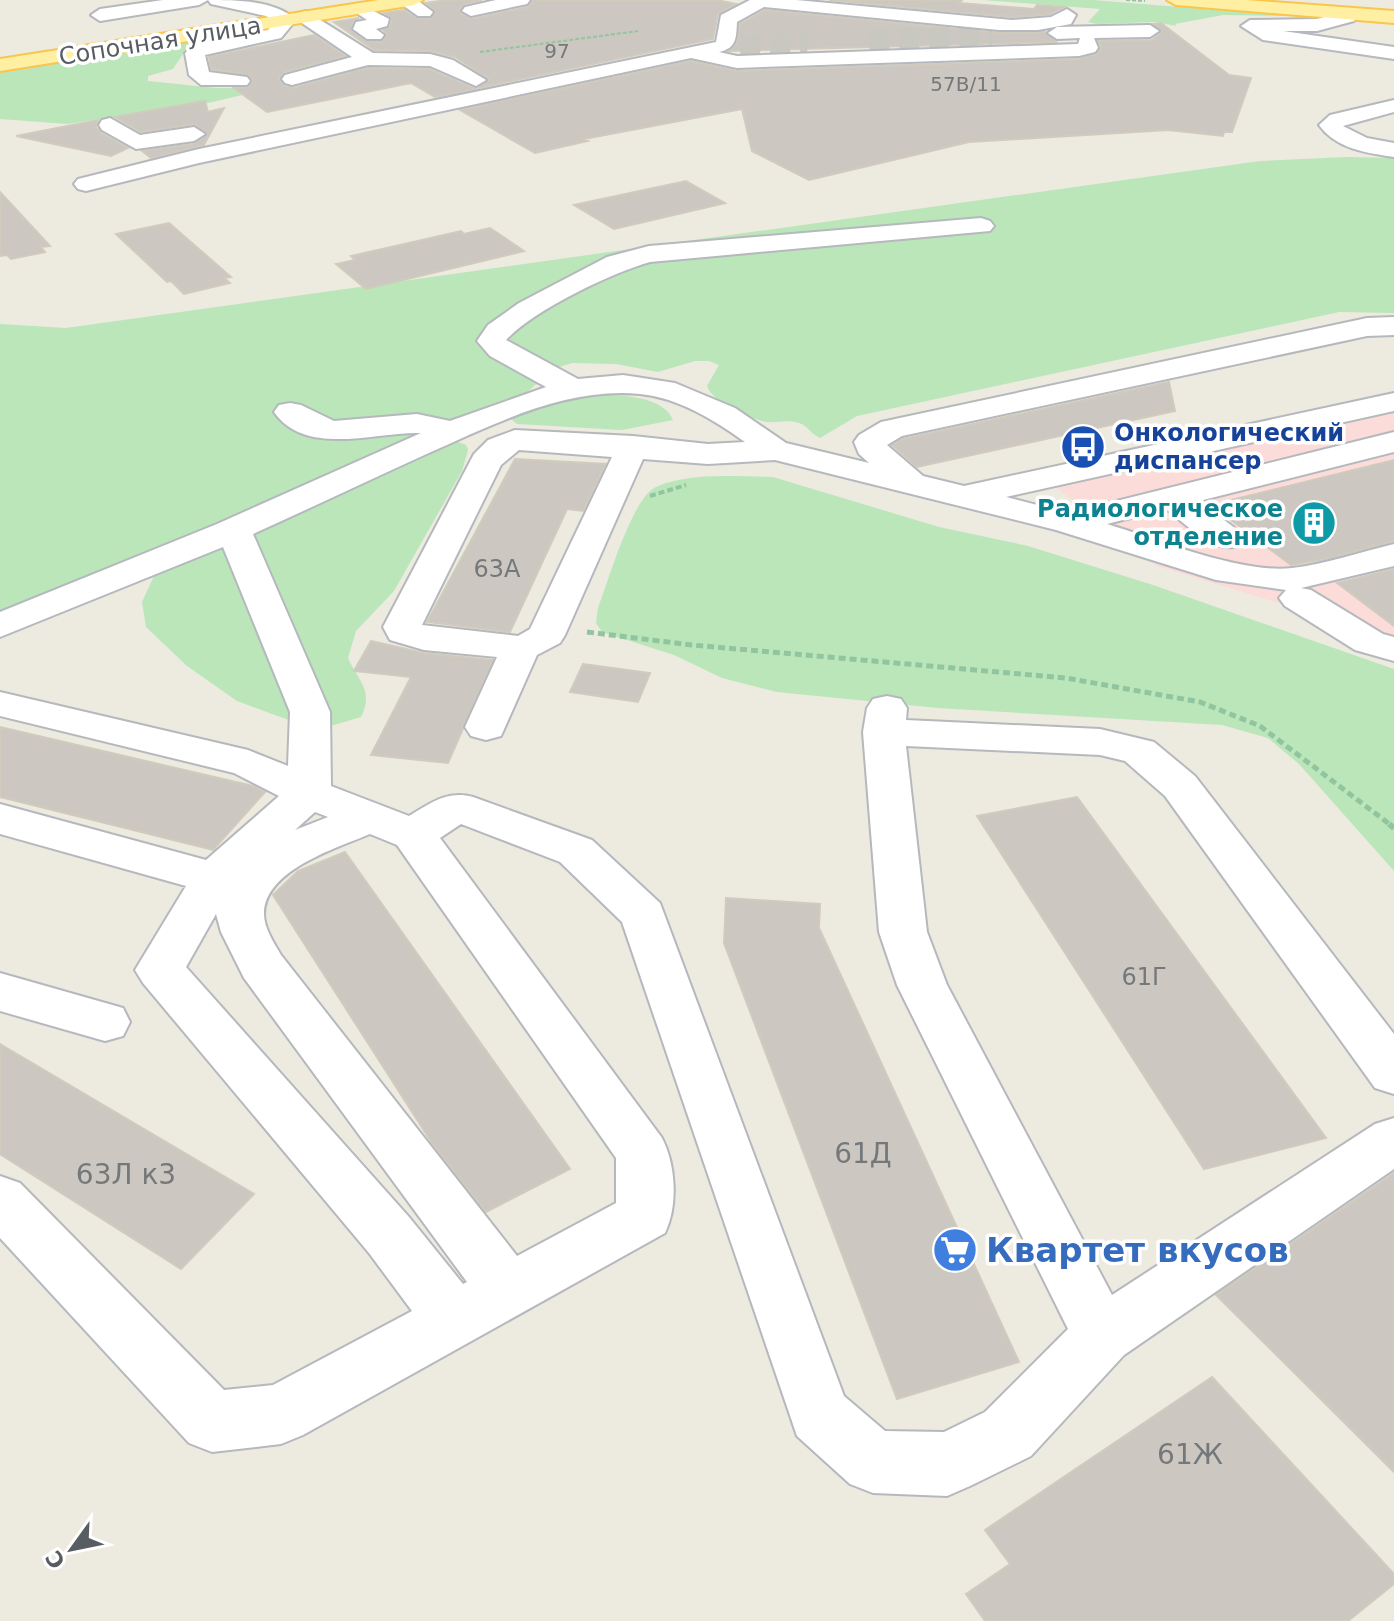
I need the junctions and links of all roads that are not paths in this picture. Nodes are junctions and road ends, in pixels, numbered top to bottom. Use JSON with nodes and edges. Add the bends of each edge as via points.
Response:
{"nodes":[{"id":1,"x":199,"y":0,"type":"edge"},
{"id":2,"x":217,"y":0,"type":"edge"},
{"id":3,"x":521,"y":0,"type":"edge"},
{"id":4,"x":1176,"y":0,"type":"edge"},
{"id":5,"x":765,"y":1,"type":"edge"},
{"id":6,"x":415,"y":4,"type":"edge"},
{"id":7,"x":469,"y":4,"type":"edge"},
{"id":8,"x":844,"y":6,"type":"edge"},
{"id":9,"x":360,"y":9,"type":"junction"},
{"id":10,"x":100,"y":15,"type":"dead end"},
{"id":11,"x":1067,"y":15,"type":"dead end"},
{"id":12,"x":1347,"y":15,"type":"junction"},
{"id":13,"x":1394,"y":17,"type":"edge"},
{"id":14,"x":297,"y":19,"type":"junction"},
{"id":15,"x":638,"y":31,"type":"road end"},
{"id":16,"x":1150,"y":31,"type":"dead end"},
{"id":17,"x":1394,"y":33,"type":"edge"},
{"id":18,"x":374,"y":35,"type":"dead end"},
{"id":19,"x":992,"y":35,"type":"tunnel mouth"},
{"id":20,"x":734,"y":36,"type":"junction"},
{"id":21,"x":869,"y":40,"type":"tunnel mouth"},
{"id":22,"x":1078,"y":40,"type":"dead end"},
{"id":23,"x":807,"y":43,"type":"tunnel mouth"},
{"id":24,"x":687,"y":51,"type":"junction"},
{"id":25,"x":664,"y":52,"type":"junction"},
{"id":26,"x":1394,"y":53,"type":"edge"},
{"id":27,"x":368,"y":59,"type":"junction"},
{"id":28,"x":0,"y":65,"type":"edge"},
{"id":29,"x":528,"y":66,"type":"dead end"},
{"id":30,"x":507,"y":74,"type":"dead end"},
{"id":31,"x":292,"y":79,"type":"dead end"},
{"id":32,"x":240,"y":81,"type":"dead end"},
{"id":33,"x":404,"y":94,"type":"dead end"},
{"id":34,"x":464,"y":98,"type":"junction"},
{"id":35,"x":1394,"y":106,"type":"edge"},
{"id":36,"x":243,"y":124,"type":"dead end"},
{"id":37,"x":110,"y":125,"type":"dead end"},
{"id":38,"x":215,"y":130,"type":"dead end"},
{"id":39,"x":1394,"y":150,"type":"edge"},
{"id":40,"x":86,"y":184,"type":"dead end"},
{"id":41,"x":981,"y":226,"type":"dead end"},
{"id":42,"x":1394,"y":326,"type":"edge"},
{"id":43,"x":1394,"y":385,"type":"edge"},
{"id":44,"x":574,"y":389,"type":"junction"},
{"id":45,"x":1394,"y":402,"type":"edge"},
{"id":46,"x":290,"y":412,"type":"dead end"},
{"id":47,"x":451,"y":432,"type":"junction"},
{"id":48,"x":1394,"y":442,"type":"edge"},
{"id":49,"x":633,"y":446,"type":"junction"},
{"id":50,"x":775,"y":450,"type":"junction"},
{"id":51,"x":915,"y":487,"type":"junction"},
{"id":52,"x":964,"y":496,"type":"junction"},
{"id":53,"x":1171,"y":496,"type":"junction"},
{"id":54,"x":1068,"y":523,"type":"junction"},
{"id":55,"x":234,"y":530,"type":"junction"},
{"id":56,"x":1228,"y":539,"type":"dead end"},
{"id":57,"x":1394,"y":555,"type":"edge"},
{"id":58,"x":1298,"y":598,"type":"dead end"},
{"id":59,"x":0,"y":626,"type":"edge"},
{"id":60,"x":533,"y":641,"type":"junction"},
{"id":61,"x":1394,"y":649,"type":"edge"},
{"id":62,"x":0,"y":704,"type":"edge"},
{"id":63,"x":486,"y":727,"type":"dead end"},
{"id":64,"x":309,"y":794,"type":"junction"},
{"id":65,"x":0,"y":819,"type":"edge"},
{"id":66,"x":391,"y":826,"type":"junction"},
{"id":67,"x":214,"y":878,"type":"junction"},
{"id":68,"x":0,"y":992,"type":"edge"},
{"id":69,"x":105,"y":1022,"type":"dead end"},
{"id":70,"x":1394,"y":1073,"type":"edge"},
{"id":71,"x":1394,"y":1140,"type":"edge"},
{"id":72,"x":0,"y":1200,"type":"edge"},
{"id":73,"x":508,"y":1290,"type":"junction"},
{"id":74,"x":454,"y":1319,"type":"junction"},
{"id":75,"x":1102,"y":1335,"type":"junction"}],
"edges":[{"from":1,"to":10,"type":"street"},
{"from":2,"to":14,"type":"street"},
{"from":3,"to":7,"type":"street"},
{"from":4,"to":12,"type":"main road"},
{"from":5,"to":8,"type":"street"},
{"from":5,"to":20,"type":"street","via":[[728,19]]},
{"from":6,"to":9,"type":"main road","name":"Сопочная улица"},
{"from":8,"to":11,"type":"street","via":[[1031,26]]},
{"from":9,"to":14,"type":"main road","name":"Сопочная улица"},
{"from":9,"to":18,"type":"street","via":[[380,19],[363,26]]},
{"from":12,"to":13,"type":"main road"},
{"from":12,"to":17,"type":"street","via":[[1350,22]]},
{"from":12,"to":26,"type":"street","via":[[1317,25],[1250,26],[1263,34]]},
{"from":14,"to":27,"type":"street","via":[[337,47]]},
{"from":14,"to":28,"type":"main road","name":"Сопочная улица"},
{"from":14,"to":32,"type":"street","via":[[274,34],[195,53],[199,75],[208,81]]},
{"from":15,"to":25,"type":"street"},
{"from":16,"to":19,"type":"street"},
{"from":20,"to":24,"type":"street","via":[[722,46]]},
{"from":20,"to":25,"type":"street","via":[[694,35]]},
{"from":21,"to":23,"type":"street"},
{"from":22,"to":24,"type":"street","via":[[1088,48],[737,62]]},
{"from":24,"to":25,"type":"street"},
{"from":25,"to":29,"type":"street"},
{"from":25,"to":30,"type":"street"},
{"from":25,"to":34,"type":"street","via":[[609,71]]},
{"from":27,"to":31,"type":"street"},
{"from":27,"to":34,"type":"street","via":[[446,64],[476,80]]},
{"from":33,"to":34,"type":"street"},
{"from":34,"to":36,"type":"street","via":[[346,105]]},
{"from":34,"to":40,"type":"street"},
{"from":35,"to":39,"type":"street","via":[[1330,125],[1334,133]]},
{"from":37,"to":38,"type":"street","via":[[136,142]]},
{"from":41,"to":44,"type":"street","via":[[678,250],[616,263],[529,309],[491,341]]},
{"from":42,"to":51,"type":"street","via":[[1367,327],[892,429],[870,442]]},
{"from":43,"to":51,"type":"street"},
{"from":44,"to":47,"type":"street"},
{"from":44,"to":50,"type":"street","via":[[622,384],[661,388],[721,413]]},
{"from":45,"to":52,"type":"street"},
{"from":46,"to":47,"type":"street","via":[[334,432],[420,424]]},
{"from":47,"to":55,"type":"street"},
{"from":48,"to":53,"type":"street"},
{"from":49,"to":50,"type":"street","via":[[708,454]]},
{"from":49,"to":60,"type":"street"},
{"from":49,"to":60,"type":"street","via":[[515,440],[499,447],[486,461],[402,627],[424,638]]},
{"from":50,"to":51,"type":"street"},
{"from":51,"to":52,"type":"street"},
{"from":52,"to":54,"type":"street"},
{"from":53,"to":54,"type":"street"},
{"from":53,"to":56,"type":"street"},
{"from":54,"to":57,"type":"street","via":[[1229,572],[1268,578],[1291,579]]},
{"from":55,"to":59,"type":"street"},
{"from":55,"to":64,"type":"street","via":[[310,712]]},
{"from":58,"to":61,"type":"street","via":[[1369,642]]},
{"from":60,"to":63,"type":"street"},
{"from":62,"to":64,"type":"street","via":[[248,763]]},
{"from":64,"to":66,"type":"street"},
{"from":64,"to":67,"type":"street"},
{"from":65,"to":67,"type":"street"},
{"from":66,"to":73,"type":"street","via":[[643,1154],[645,1216]]},
{"from":66,"to":73,"type":"street","via":[[275,859],[249,880],[240,915],[261,965]]},
{"from":66,"to":75,"type":"street","via":[[457,807],[576,851],[643,915],[819,1415],[873,1462],[947,1464],[1008,1434]]},
{"from":67,"to":74,"type":"street","via":[[160,970],[389,1235]]},
{"from":68,"to":69,"type":"street"},
{"from":70,"to":75,"type":"street","via":[[1180,786],[1139,751],[1100,742],[886,720],[903,932],[918,972]]},
{"from":71,"to":75,"type":"street"},
{"from":72,"to":74,"type":"street","via":[[212,1422],[281,1414]]},
{"from":73,"to":74,"type":"street"}]}
